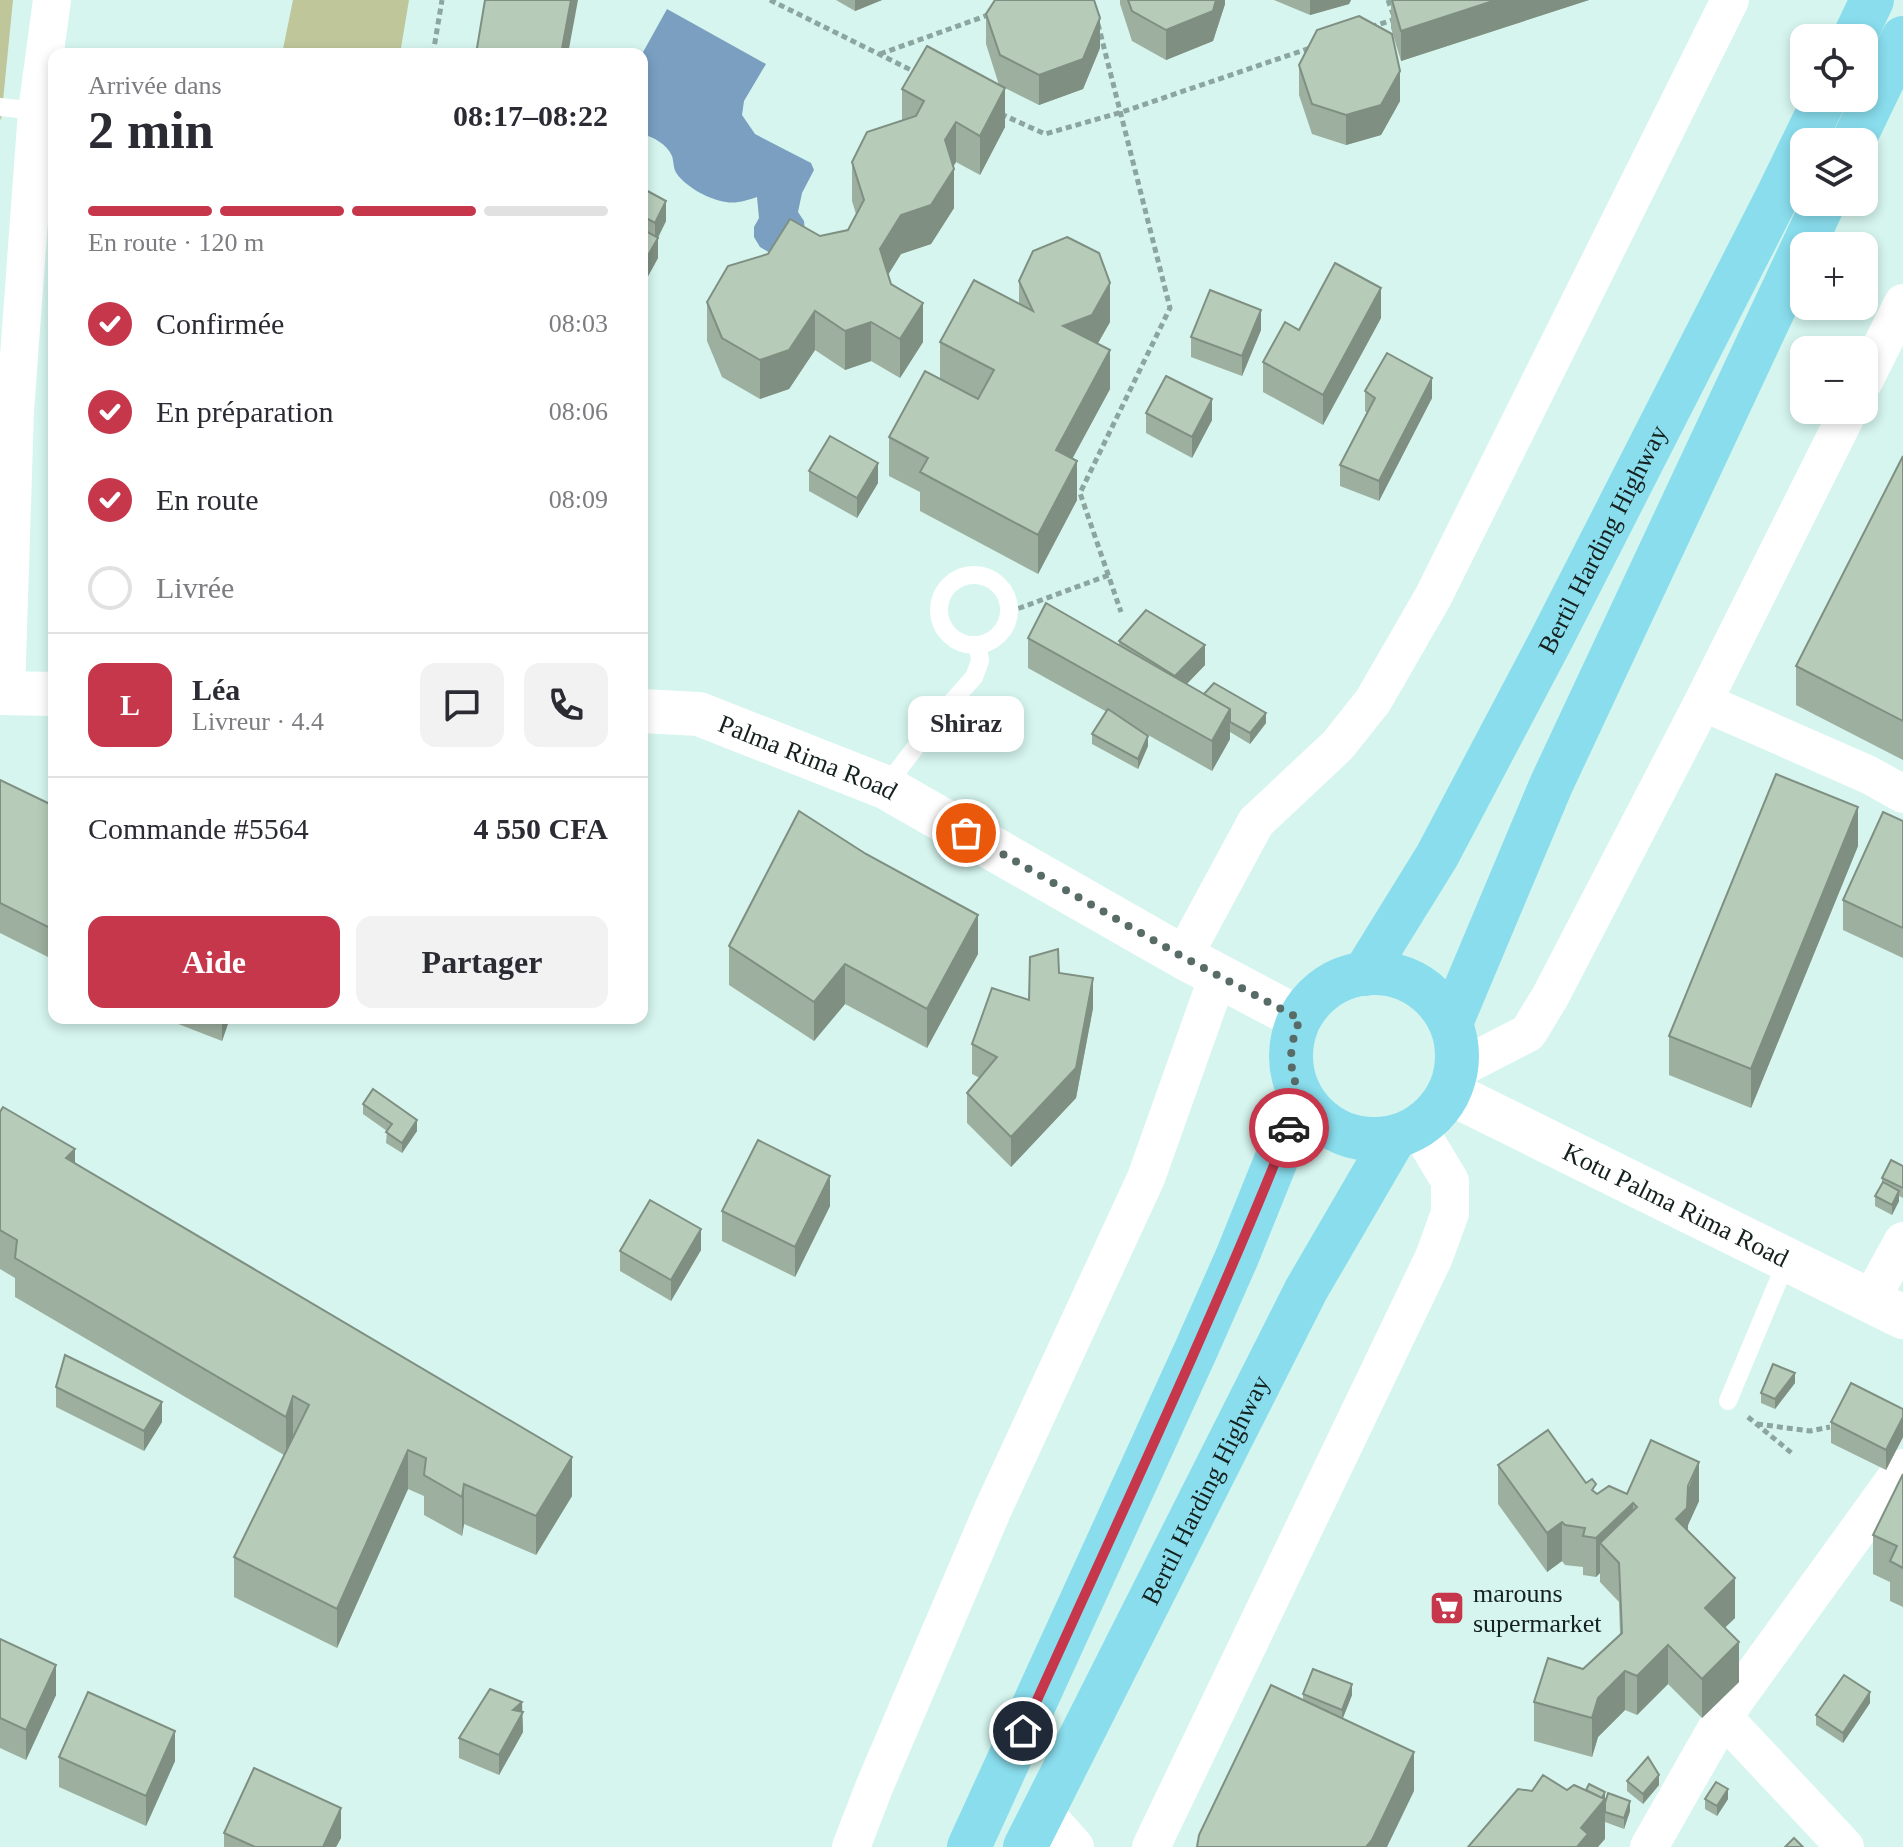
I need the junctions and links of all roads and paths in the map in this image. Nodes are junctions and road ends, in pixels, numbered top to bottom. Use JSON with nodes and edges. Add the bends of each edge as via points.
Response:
{"nodes":[{"id":1,"x":52,"y":0,"type":"edge"},
{"id":2,"x":442,"y":0,"type":"edge"},
{"id":3,"x":770,"y":0,"type":"edge"},
{"id":4,"x":1388,"y":0,"type":"edge"},
{"id":5,"x":1730,"y":0,"type":"edge"},
{"id":6,"x":1872,"y":0,"type":"edge"},
{"id":7,"x":1002,"y":10,"type":"edge"},
{"id":8,"x":1096,"y":14,"type":"edge"},
{"id":9,"x":1408,"y":14,"type":"edge"},
{"id":10,"x":1394,"y":19,"type":"junction"},
{"id":11,"x":1861,"y":24,"type":"edge"},
{"id":12,"x":1364,"y":30,"type":"edge"},
{"id":13,"x":1903,"y":38,"type":"edge"},
{"id":14,"x":1319,"y":45,"type":"edge"},
{"id":15,"x":434,"y":48,"type":"edge"},
{"id":16,"x":878,"y":55,"type":"junction"},
{"id":17,"x":920,"y":75,"type":"edge"},
{"id":18,"x":989,"y":108,"type":"edge"},
{"id":19,"x":18,"y":109,"type":"edge"},
{"id":20,"x":1122,"y":112,"type":"junction"},
{"id":21,"x":1818,"y":112,"type":"edge"},
{"id":22,"x":1860,"y":128,"type":"edge"},
{"id":23,"x":1817,"y":216,"type":"edge"},
{"id":24,"x":1903,"y":303,"type":"edge"},
{"id":25,"x":1878,"y":353,"type":"edge"},
{"id":26,"x":1842,"y":424,"type":"edge"},
{"id":27,"x":1109,"y":575,"type":"junction"},
{"id":28,"x":1009,"y":612,"type":"junction"},
{"id":29,"x":1121,"y":612,"type":"dead end"},
{"id":30,"x":978,"y":645,"type":"junction"},
{"id":31,"x":3,"y":693,"type":"edge"},
{"id":32,"x":48,"y":694,"type":"edge"},
{"id":33,"x":1703,"y":702,"type":"junction"},
{"id":34,"x":648,"y":711,"type":"edge"},
{"id":35,"x":885,"y":787,"type":"junction"},
{"id":36,"x":1903,"y":794,"type":"edge"},
{"id":37,"x":1200,"y":966,"type":"junction"},
{"id":38,"x":1364,"y":974,"type":"junction"},
{"id":39,"x":1300,"y":1019,"type":"junction"},
{"id":40,"x":1451,"y":1023,"type":"junction"},
{"id":41,"x":1453,"y":1082,"type":"junction"},
{"id":42,"x":1301,"y":1098,"type":"junction"},
{"id":43,"x":1406,"y":1132,"type":"junction"},
{"id":44,"x":1903,"y":1241,"type":"edge"},
{"id":45,"x":1787,"y":1260,"type":"junction"},
{"id":46,"x":1886,"y":1309,"type":"edge"},
{"id":47,"x":1728,"y":1401,"type":"joint"},
{"id":48,"x":1756,"y":1424,"type":"junction"},
{"id":49,"x":1830,"y":1427,"type":"edge"},
{"id":50,"x":1794,"y":1455,"type":"dead end"},
{"id":51,"x":1903,"y":1468,"type":"edge"},
{"id":52,"x":1723,"y":1717,"type":"junction"},
{"id":53,"x":1034,"y":1828,"type":"edge"},
{"id":54,"x":851,"y":1847,"type":"edge"},
{"id":55,"x":969,"y":1847,"type":"edge"},
{"id":56,"x":1075,"y":1847,"type":"edge"},
{"id":57,"x":1151,"y":1847,"type":"edge"},
{"id":58,"x":1649,"y":1847,"type":"edge"},
{"id":59,"x":1845,"y":1847,"type":"edge"}],
"edges":[{"from":1,"to":19,"type":"street"},
{"from":2,"to":15,"type":"path"},
{"from":3,"to":16,"type":"path"},
{"from":4,"to":10,"type":"path"},
{"from":5,"to":37,"type":"street","via":[[1433,597],[1373,701],[1338,745],[1256,822]]},
{"from":6,"to":11,"type":"main road"},
{"from":7,"to":16,"type":"path"},
{"from":8,"to":20,"type":"path"},
{"from":9,"to":10,"type":"path"},
{"from":10,"to":12,"type":"path"},
{"from":13,"to":22,"type":"main road"},
{"from":14,"to":20,"type":"path"},
{"from":16,"to":17,"type":"path"},
{"from":18,"to":20,"type":"path","via":[[1045,134]]},
{"from":19,"to":31,"type":"street","via":[[15,411]]},
{"from":20,"to":27,"type":"path","via":[[1170,308],[1080,493]]},
{"from":21,"to":38,"type":"main road","name":"Bertil Harding Highway","via":[[1539,663],[1437,856]]},
{"from":23,"to":40,"type":"main road","name":"Bertil Harding Highway","via":[[1551,785]]},
{"from":24,"to":25,"type":"street"},
{"from":26,"to":33,"type":"street"},
{"from":27,"to":28,"type":"path"},
{"from":27,"to":29,"type":"path"},
{"from":28,"to":30,"type":"lane","via":[[1003,631]]},
{"from":28,"to":30,"type":"lane","via":[[1004,592],[987,578],[965,577],[947,588],[939,609],[946,632],[955,640]]},
{"from":30,"to":35,"type":"lane","via":[[974,677]]},
{"from":31,"to":32,"type":"street"},
{"from":33,"to":36,"type":"street"},
{"from":33,"to":41,"type":"street","via":[[1528,1033]]},
{"from":34,"to":35,"type":"street","name":"Palma Rima Road","via":[[699,714]]},
{"from":35,"to":37,"type":"street","name":"Palma Rima Road"},
{"from":37,"to":39,"type":"street","name":"Palma Rima Road"},
{"from":37,"to":54,"type":"street","via":[[1146,1178],[993,1509]]},
{"from":38,"to":39,"type":"main road","via":[[1326,988]]},
{"from":38,"to":40,"type":"main road","via":[[1384,973],[1421,987]]},
{"from":39,"to":42,"type":"main road","via":[[1290,1059]]},
{"from":40,"to":41,"type":"main road","via":[[1457,1047]]},
{"from":41,"to":43,"type":"main road","name":"Bertil Harding Highway","via":[[1436,1113]]},
{"from":41,"to":45,"type":"street","name":"Kotu Palma Rima Road"},
{"from":42,"to":43,"type":"main road","via":[[1313,1115],[1348,1136],[1371,1140]]},
{"from":42,"to":55,"type":"main road","via":[[1195,1352]]},
{"from":43,"to":53,"type":"main road","name":"Bertil Harding Highway","via":[[1306,1290]]},
{"from":43,"to":57,"type":"street","via":[[1450,1181],[1450,1213],[1434,1257]]},
{"from":44,"to":46,"type":"street"},
{"from":45,"to":46,"type":"street","name":"Kotu Palma Rima Road"},
{"from":45,"to":47,"type":"lane"},
{"from":47,"to":48,"type":"path"},
{"from":48,"to":49,"type":"path","via":[[1810,1431]]},
{"from":48,"to":50,"type":"path"},
{"from":51,"to":52,"type":"street"},
{"from":52,"to":58,"type":"street"},
{"from":52,"to":59,"type":"street"},
{"from":53,"to":56,"type":"street"}]}
